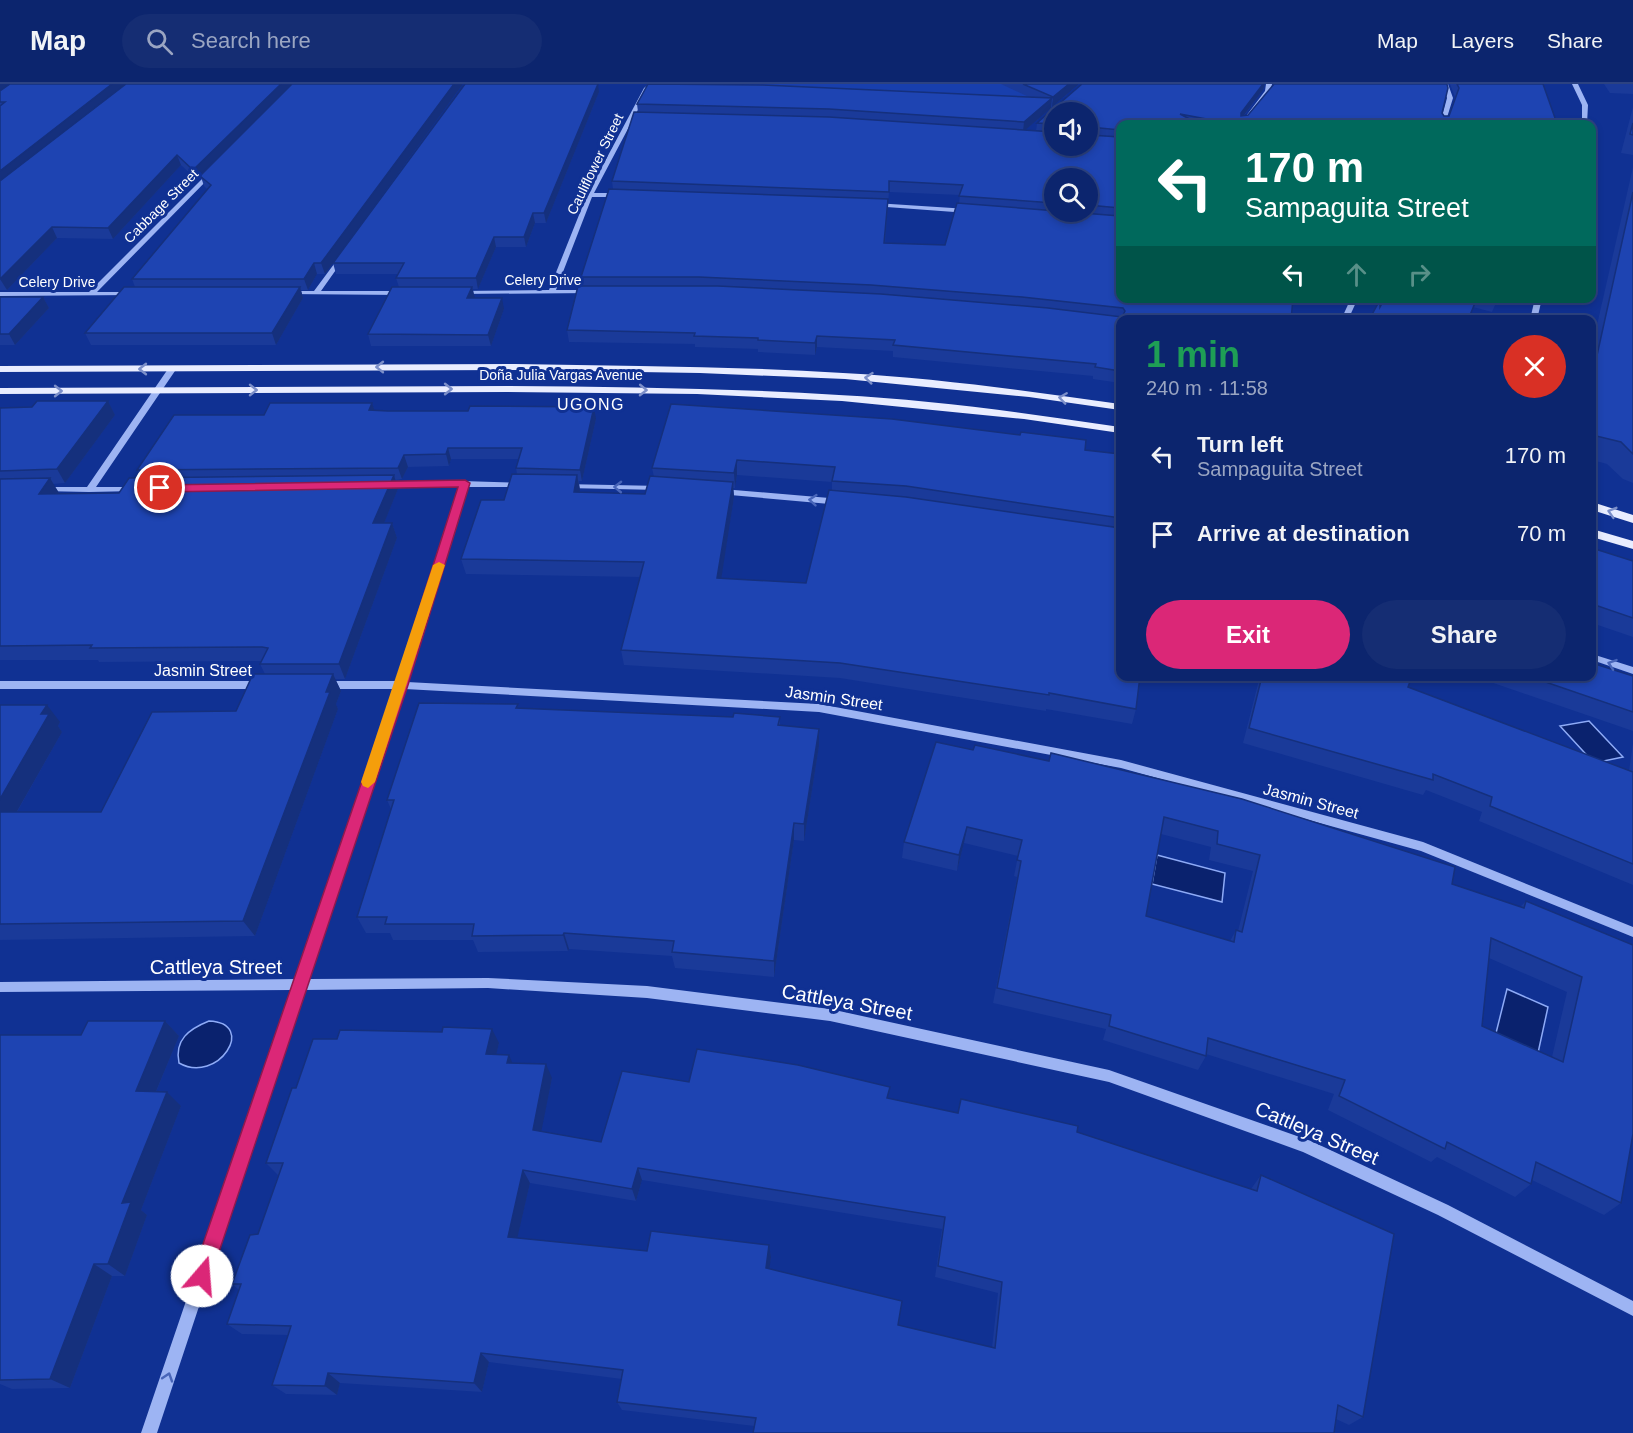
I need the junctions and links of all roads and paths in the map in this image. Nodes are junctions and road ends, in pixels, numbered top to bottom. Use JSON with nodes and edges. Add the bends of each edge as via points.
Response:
{"nodes":[{"id":1,"x":652,"y":84,"type":"edge"},
{"id":2,"x":1269,"y":84,"type":"edge"},
{"id":3,"x":1445,"y":84,"type":"edge"},
{"id":4,"x":1575,"y":84,"type":"edge"},
{"id":5,"x":631,"y":118,"type":"junction"},
{"id":6,"x":642,"y":118,"type":"edge"},
{"id":7,"x":1245,"y":120,"type":"edge"},
{"id":8,"x":1443,"y":120,"type":"edge"},
{"id":9,"x":1585,"y":120,"type":"edge"},
{"id":10,"x":215,"y":168,"type":"edge"},
{"id":11,"x":590,"y":195,"type":"junction"},
{"id":12,"x":625,"y":195,"type":"edge"},
{"id":13,"x":870,"y":205,"type":"edge"},
{"id":14,"x":974,"y":211,"type":"edge"},
{"id":15,"x":344,"y":255,"type":"edge"},
{"id":16,"x":552,"y":292,"type":"junction"},
{"id":17,"x":599,"y":292,"type":"edge"},
{"id":18,"x":281,"y":293,"type":"edge"},
{"id":19,"x":316,"y":293,"type":"junction"},
{"id":20,"x":410,"y":293,"type":"edge"},
{"id":21,"x":446,"y":293,"type":"edge"},
{"id":22,"x":0,"y":294,"type":"edge"},
{"id":23,"x":91,"y":294,"type":"junction"},
{"id":24,"x":139,"y":294,"type":"edge"},
{"id":25,"x":173,"y":368,"type":"junction"},
{"id":26,"x":0,"y":369,"type":"edge"},
{"id":27,"x":159,"y":390,"type":"junction"},
{"id":28,"x":0,"y":391,"type":"edge"},
{"id":29,"x":1116,"y":406,"type":"edge"},
{"id":30,"x":1116,"y":429,"type":"edge"},
{"id":31,"x":465,"y":483,"type":"junction"},
{"id":32,"x":371,"y":485,"type":"edge"},
{"id":33,"x":536,"y":485,"type":"edge"},
{"id":34,"x":560,"y":486,"type":"edge"},
{"id":35,"x":668,"y":488,"type":"edge"},
{"id":36,"x":33,"y":489,"type":"edge"},
{"id":37,"x":89,"y":489,"type":"junction"},
{"id":38,"x":148,"y":489,"type":"edge"},
{"id":39,"x":716,"y":491,"type":"edge"},
{"id":40,"x":846,"y":502,"type":"edge"},
{"id":41,"x":1596,"y":507,"type":"edge"},
{"id":42,"x":1633,"y":519,"type":"edge"},
{"id":43,"x":1596,"y":534,"type":"edge"},
{"id":44,"x":1633,"y":544,"type":"edge"},
{"id":45,"x":1596,"y":658,"type":"edge"},
{"id":46,"x":1633,"y":670,"type":"edge"},
{"id":47,"x":0,"y":685,"type":"edge"},
{"id":48,"x":271,"y":685,"type":"edge"},
{"id":49,"x":307,"y":685,"type":"edge"},
{"id":50,"x":401,"y":685,"type":"junction"},
{"id":51,"x":1633,"y":932,"type":"edge"},
{"id":52,"x":298,"y":986,"type":"junction"},
{"id":53,"x":0,"y":987,"type":"edge"},
{"id":54,"x":1633,"y":1309,"type":"edge"},
{"id":55,"x":149,"y":1433,"type":"edge"}],
"edges":[{"from":1,"to":5,"type":"street","name":"Cauliflower Street","via":[[646,88]]},
{"from":2,"to":7,"type":"street","via":[[1268,91]]},
{"from":3,"to":8,"type":"street","via":[[1450,98]]},
{"from":4,"to":9,"type":"street","via":[[1585,105]]},
{"from":5,"to":6,"type":"street"},
{"from":5,"to":11,"type":"street","name":"Cauliflower Street"},
{"from":10,"to":23,"type":"street","name":"Cabbage Street"},
{"from":11,"to":12,"type":"street"},
{"from":11,"to":16,"type":"street","name":"Cauliflower Street"},
{"from":13,"to":14,"type":"street"},
{"from":15,"to":19,"type":"street"},
{"from":16,"to":17,"type":"street","name":"Celery Drive"},
{"from":16,"to":21,"type":"street","name":"Celery Drive"},
{"from":18,"to":19,"type":"street"},
{"from":19,"to":20,"type":"street"},
{"from":22,"to":23,"type":"street","name":"Celery Drive"},
{"from":23,"to":24,"type":"street","name":"Celery Drive"},
{"from":25,"to":26,"type":"main road","name":"Doña Julia Vargas Avenue","one_way":true},
{"from":25,"to":27,"type":"street"},
{"from":29,"to":25,"type":"main road","name":"Doña Julia Vargas Avenue","one_way":true,"via":[[845,376],[515,367]]},
{"from":28,"to":27,"type":"main road","name":"Doña Julia Vargas Avenue","one_way":true},
{"from":27,"to":30,"type":"main road","name":"Doña Julia Vargas Avenue","one_way":true,"via":[[697,391],[853,399]]},
{"from":27,"to":37,"type":"street"},
{"from":31,"to":32,"type":"street"},
{"from":31,"to":33,"type":"street"},
{"from":31,"to":50,"type":"street"},
{"from":35,"to":34,"type":"street","one_way":true},
{"from":36,"to":37,"type":"street"},
{"from":37,"to":38,"type":"street"},
{"from":40,"to":39,"type":"street","one_way":true},
{"from":42,"to":41,"type":"main road","one_way":true},
{"from":43,"to":44,"type":"main road"},
{"from":46,"to":45,"type":"street","one_way":true},
{"from":47,"to":48,"type":"street","name":"Jasmin Street"},
{"from":49,"to":50,"type":"street","name":"Jasmin Street"},
{"from":50,"to":51,"type":"street","name":"Jasmin Street","via":[[819,708],[1121,764],[1423,847]]},
{"from":50,"to":52,"type":"street"},
{"from":52,"to":53,"type":"street","name":"Cattleya Street"},
{"from":52,"to":54,"type":"street","name":"Cattleya Street","via":[[488,983],[647,992],[830,1015],[1109,1076],[1306,1146],[1443,1210]]},
{"from":55,"to":52,"type":"street","one_way":true}]}
